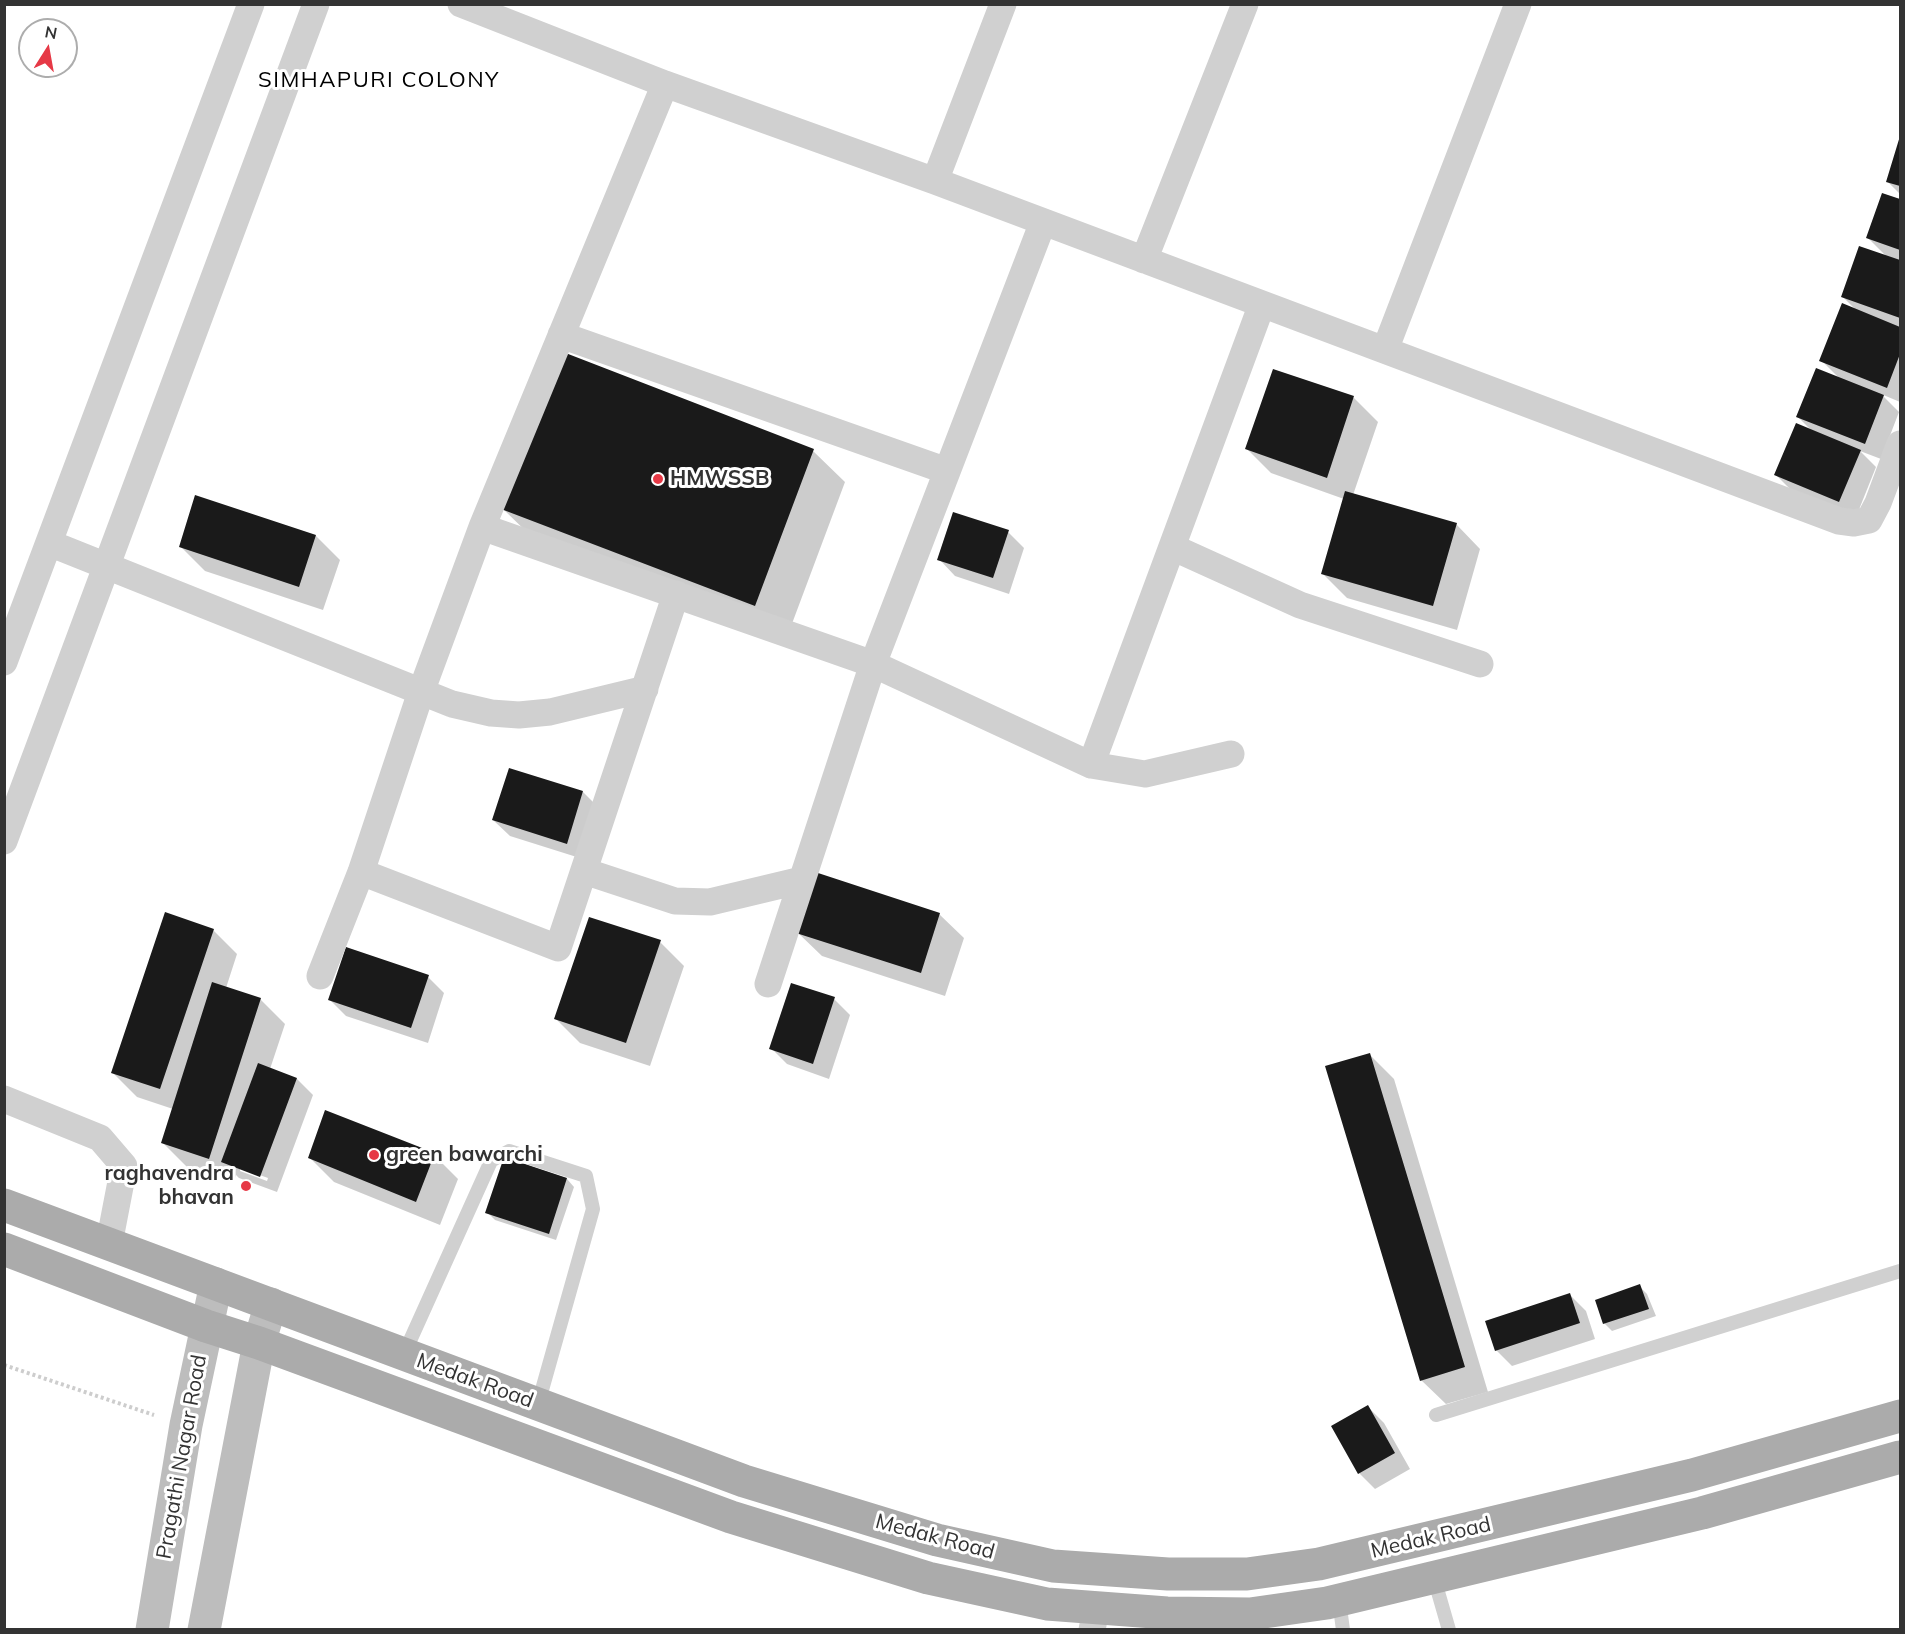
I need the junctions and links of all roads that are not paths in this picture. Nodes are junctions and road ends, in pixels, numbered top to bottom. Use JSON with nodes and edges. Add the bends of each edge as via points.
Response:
{"nodes":[{"id":1,"x":250,"y":4,"type":"edge"},
{"id":2,"x":316,"y":4,"type":"edge"},
{"id":3,"x":461,"y":4,"type":"edge"},
{"id":4,"x":1003,"y":4,"type":"edge"},
{"id":5,"x":1245,"y":4,"type":"edge"},
{"id":6,"x":1518,"y":4,"type":"edge"},
{"id":7,"x":665,"y":84,"type":"junction"},
{"id":8,"x":935,"y":181,"type":"junction"},
{"id":9,"x":1043,"y":222,"type":"junction"},
{"id":10,"x":1144,"y":260,"type":"junction"},
{"id":11,"x":1262,"y":304,"type":"junction"},
{"id":12,"x":561,"y":335,"type":"junction"},
{"id":13,"x":1385,"y":350,"type":"junction"},
{"id":14,"x":1900,"y":444,"type":"edge"},
{"id":15,"x":947,"y":471,"type":"junction"},
{"id":16,"x":482,"y":527,"type":"junction"},
{"id":17,"x":49,"y":543,"type":"junction"},
{"id":18,"x":1172,"y":547,"type":"junction"},
{"id":19,"x":106,"y":565,"type":"junction"},
{"id":20,"x":676,"y":594,"type":"junction"},
{"id":21,"x":4,"y":662,"type":"edge"},
{"id":22,"x":873,"y":664,"type":"junction"},
{"id":23,"x":1480,"y":664,"type":"dead end"},
{"id":24,"x":645,"y":689,"type":"junction"},
{"id":25,"x":422,"y":692,"type":"junction"},
{"id":26,"x":1231,"y":754,"type":"dead end"},
{"id":27,"x":1091,"y":765,"type":"junction"},
{"id":28,"x":4,"y":841,"type":"edge"},
{"id":29,"x":584,"y":871,"type":"junction"},
{"id":30,"x":361,"y":872,"type":"junction"},
{"id":31,"x":802,"y":880,"type":"junction"},
{"id":32,"x":320,"y":976,"type":"dead end"},
{"id":33,"x":768,"y":984,"type":"dead end"},
{"id":34,"x":4,"y":1099,"type":"edge"},
{"id":35,"x":4,"y":1205,"type":"edge"},
{"id":36,"x":109,"y":1244,"type":"junction"},
{"id":37,"x":4,"y":1249,"type":"edge"},
{"id":38,"x":1900,"y":1271,"type":"edge"},
{"id":39,"x":216,"y":1284,"type":"junction"},
{"id":40,"x":271,"y":1305,"type":"junction"},
{"id":41,"x":206,"y":1326,"type":"junction"},
{"id":42,"x":259,"y":1342,"type":"junction"},
{"id":43,"x":404,"y":1354,"type":"junction"},
{"id":44,"x":538,"y":1404,"type":"junction"},
{"id":45,"x":1436,"y":1415,"type":"dead end"},
{"id":46,"x":1900,"y":1416,"type":"edge"},
{"id":47,"x":1900,"y":1457,"type":"edge"},
{"id":48,"x":1722,"y":1467,"type":"junction"},
{"id":49,"x":1734,"y":1504,"type":"junction"},
{"id":50,"x":1434,"y":1578,"type":"junction"},
{"id":51,"x":1341,"y":1615,"type":"edge"},
{"id":52,"x":1094,"y":1619,"type":"edge"},
{"id":53,"x":152,"y":1629,"type":"edge"},
{"id":54,"x":204,"y":1629,"type":"edge"},
{"id":55,"x":1449,"y":1629,"type":"edge"}],
"edges":[{"from":1,"to":17,"type":"street"},
{"from":2,"to":19,"type":"street"},
{"from":3,"to":7,"type":"street"},
{"from":4,"to":8,"type":"street"},
{"from":5,"to":10,"type":"street"},
{"from":6,"to":13,"type":"street"},
{"from":7,"to":8,"type":"street"},
{"from":7,"to":12,"type":"street"},
{"from":8,"to":9,"type":"street"},
{"from":9,"to":10,"type":"street"},
{"from":9,"to":15,"type":"street"},
{"from":10,"to":11,"type":"street"},
{"from":11,"to":13,"type":"street"},
{"from":11,"to":18,"type":"street"},
{"from":12,"to":15,"type":"street"},
{"from":12,"to":16,"type":"street"},
{"from":13,"to":14,"type":"street","via":[[1839,521],[1869,520]]},
{"from":15,"to":22,"type":"street"},
{"from":16,"to":20,"type":"street"},
{"from":16,"to":25,"type":"street"},
{"from":17,"to":19,"type":"street"},
{"from":17,"to":21,"type":"street"},
{"from":18,"to":23,"type":"street","via":[[1300,605]]},
{"from":18,"to":27,"type":"street"},
{"from":19,"to":25,"type":"street"},
{"from":19,"to":28,"type":"street"},
{"from":20,"to":22,"type":"street"},
{"from":20,"to":24,"type":"street"},
{"from":22,"to":27,"type":"street"},
{"from":22,"to":31,"type":"street"},
{"from":24,"to":25,"type":"street","via":[[550,712],[519,715],[452,704]]},
{"from":24,"to":29,"type":"street"},
{"from":25,"to":30,"type":"street"},
{"from":26,"to":27,"type":"street","via":[[1145,774]]},
{"from":29,"to":30,"type":"street","via":[[558,948]]},
{"from":29,"to":31,"type":"street","via":[[675,901],[710,902]]},
{"from":30,"to":32,"type":"street"},
{"from":31,"to":33,"type":"street"},
{"from":34,"to":36,"type":"street","via":[[100,1138],[124,1166]]},
{"from":35,"to":36,"type":"main road","name":"Medak Road"},
{"from":36,"to":39,"type":"main road","name":"Medak Road"},
{"from":37,"to":41,"type":"main road","name":"Medak Road"},
{"from":38,"to":45,"type":"lane"},
{"from":39,"to":40,"type":"main road","name":"Medak Road"},
{"from":39,"to":41,"type":"main road","name":"Pragathi Nagar Road"},
{"from":40,"to":42,"type":"main road"},
{"from":40,"to":43,"type":"main road","name":"Medak Road"},
{"from":41,"to":42,"type":"main road","name":"Medak Road"},
{"from":41,"to":53,"type":"main road","name":"Pragathi Nagar Road"},
{"from":42,"to":52,"type":"main road","name":"Medak Road","via":[[731,1517],[928,1578],[1047,1604]]},
{"from":42,"to":54,"type":"main road"},
{"from":43,"to":44,"type":"main road","name":"Medak Road"},
{"from":43,"to":44,"type":"lane","via":[[491,1161],[509,1151],[586,1176],[593,1209]]},
{"from":44,"to":48,"type":"main road","name":"Medak Road","via":[[744,1481],[937,1540],[1053,1566],[1168,1575],[1247,1574],[1319,1564]]},
{"from":46,"to":48,"type":"main road","name":"Medak Road"},
{"from":47,"to":49,"type":"main road","name":"Medak Road"},
{"from":48,"to":49,"type":"main road"},
{"from":49,"to":50,"type":"main road","name":"Medak Road"},
{"from":50,"to":51,"type":"main road","name":"Medak Road"},
{"from":50,"to":55,"type":"lane"},
{"from":51,"to":52,"type":"main road","name":"Medak Road","via":[[1167,1613]]}]}
